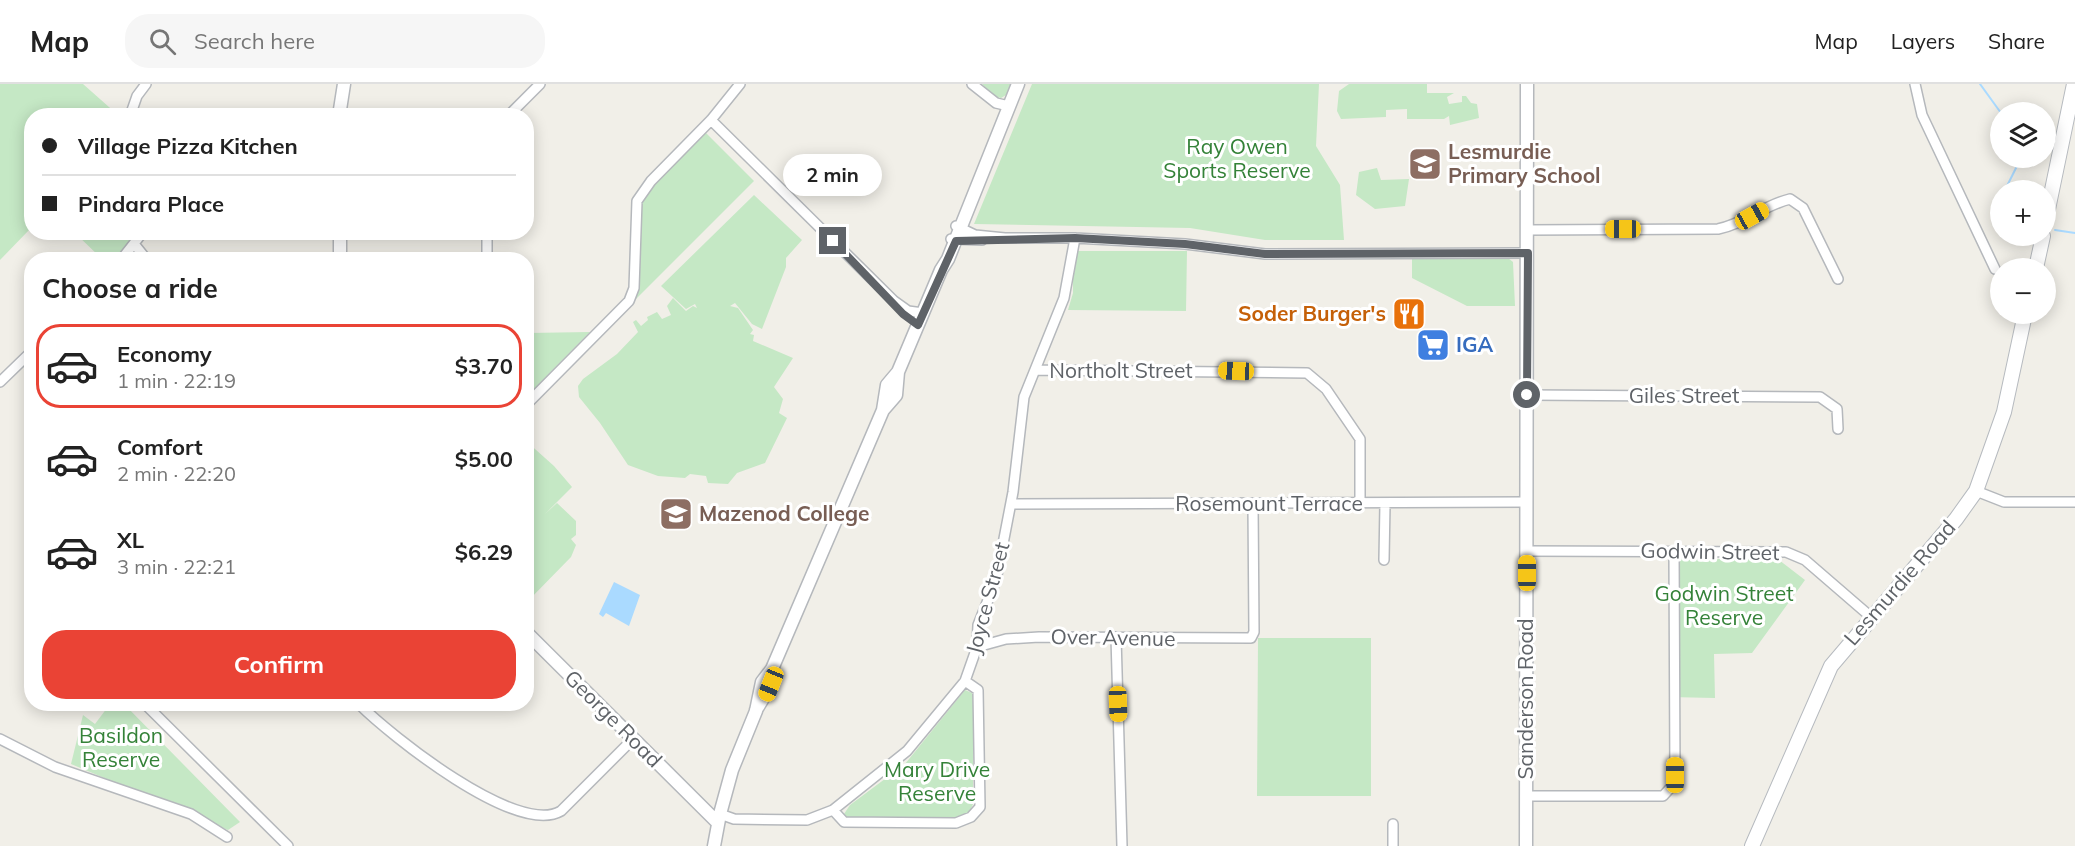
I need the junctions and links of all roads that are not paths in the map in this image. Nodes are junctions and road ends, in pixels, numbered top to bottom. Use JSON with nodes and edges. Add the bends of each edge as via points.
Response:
{"nodes":[{"id":1,"x":146,"y":84,"type":"edge"},
{"id":2,"x":344,"y":84,"type":"edge"},
{"id":3,"x":540,"y":84,"type":"edge"},
{"id":4,"x":740,"y":84,"type":"edge"},
{"id":5,"x":1018,"y":84,"type":"edge"},
{"id":6,"x":1527,"y":84,"type":"edge"},
{"id":7,"x":1915,"y":84,"type":"edge"},
{"id":8,"x":2074,"y":84,"type":"edge"},
{"id":9,"x":975,"y":87,"type":"edge"},
{"id":10,"x":133,"y":108,"type":"edge"},
{"id":11,"x":340,"y":108,"type":"edge"},
{"id":12,"x":516,"y":108,"type":"edge"},
{"id":13,"x":1007,"y":112,"type":"junction"},
{"id":14,"x":711,"y":120,"type":"junction"},
{"id":15,"x":2054,"y":180,"type":"edge"},
{"id":16,"x":958,"y":227,"type":"junction"},
{"id":17,"x":1528,"y":230,"type":"junction"},
{"id":18,"x":1005,"y":238,"type":"junction"},
{"id":19,"x":1075,"y":238,"type":"junction"},
{"id":20,"x":138,"y":240,"type":"edge"},
{"id":21,"x":953,"y":240,"type":"junction"},
{"id":22,"x":135,"y":245,"type":"junction"},
{"id":23,"x":128,"y":252,"type":"edge"},
{"id":24,"x":141,"y":252,"type":"edge"},
{"id":25,"x":1528,"y":253,"type":"junction"},
{"id":26,"x":1990,"y":258,"type":"edge"},
{"id":27,"x":1838,"y":279,"type":"dead end"},
{"id":28,"x":894,"y":302,"type":"junction"},
{"id":29,"x":923,"y":313,"type":"junction"},
{"id":30,"x":2023,"y":324,"type":"edge"},
{"id":31,"x":918,"y":325,"type":"junction"},
{"id":32,"x":24,"y":359,"type":"edge"},
{"id":33,"x":1036,"y":370,"type":"junction"},
{"id":34,"x":0,"y":382,"type":"edge"},
{"id":35,"x":1527,"y":395,"type":"junction"},
{"id":36,"x":534,"y":397,"type":"edge"},
{"id":37,"x":1838,"y":429,"type":"dead end"},
{"id":38,"x":1976,"y":491,"type":"junction"},
{"id":39,"x":1527,"y":502,"type":"junction"},
{"id":40,"x":2075,"y":502,"type":"edge"},
{"id":41,"x":1011,"y":504,"type":"junction"},
{"id":42,"x":1360,"y":504,"type":"junction"},
{"id":43,"x":1385,"y":504,"type":"junction"},
{"id":44,"x":1253,"y":505,"type":"junction"},
{"id":45,"x":1527,"y":551,"type":"junction"},
{"id":46,"x":1674,"y":551,"type":"junction"},
{"id":47,"x":1384,"y":560,"type":"dead end"},
{"id":48,"x":1871,"y":617,"type":"junction"},
{"id":49,"x":1116,"y":638,"type":"junction"},
{"id":50,"x":534,"y":640,"type":"edge"},
{"id":51,"x":977,"y":647,"type":"junction"},
{"id":52,"x":965,"y":681,"type":"junction"},
{"id":53,"x":152,"y":711,"type":"edge"},
{"id":54,"x":366,"y":711,"type":"edge"},
{"id":55,"x":0,"y":739,"type":"edge"},
{"id":56,"x":633,"y":739,"type":"junction"},
{"id":57,"x":1526,"y":796,"type":"junction"},
{"id":58,"x":833,"y":810,"type":"junction"},
{"id":59,"x":717,"y":816,"type":"junction"},
{"id":60,"x":1393,"y":825,"type":"dead end"},
{"id":61,"x":227,"y":837,"type":"dead end"},
{"id":62,"x":288,"y":846,"type":"edge"},
{"id":63,"x":713,"y":846,"type":"edge"},
{"id":64,"x":1122,"y":846,"type":"edge"},
{"id":65,"x":1393,"y":846,"type":"edge"},
{"id":66,"x":1526,"y":846,"type":"edge"},
{"id":67,"x":1752,"y":846,"type":"edge"}],
"edges":[{"from":1,"to":10,"type":"street"},
{"from":2,"to":11,"type":"street"},
{"from":3,"to":12,"type":"street"},
{"from":4,"to":14,"type":"street"},
{"from":5,"to":13,"type":"street"},
{"from":6,"to":17,"type":"street","name":"Sanderson Road"},
{"from":7,"to":26,"type":"street","via":[[1922,115]]},
{"from":8,"to":15,"type":"main road"},
{"from":9,"to":13,"type":"street","via":[[982,97]]},
{"from":13,"to":16,"type":"street","via":[[972,203]]},
{"from":14,"to":28,"type":"street"},
{"from":14,"to":36,"type":"street","via":[[637,201],[634,288],[629,301]]},
{"from":16,"to":18,"type":"street","via":[[975,235]]},
{"from":16,"to":21,"type":"street"},
{"from":17,"to":25,"type":"street","name":"Sanderson Road"},
{"from":17,"to":27,"type":"street","via":[[1718,229],[1790,199],[1803,208]]},
{"from":18,"to":19,"type":"street"},
{"from":18,"to":21,"type":"street"},
{"from":19,"to":25,"type":"street","via":[[1185,244],[1265,254]]},
{"from":19,"to":33,"type":"street","name":"Joyce Street","via":[[1064,298]]},
{"from":20,"to":22,"type":"street"},
{"from":21,"to":29,"type":"street"},
{"from":22,"to":23,"type":"street"},
{"from":22,"to":24,"type":"street"},
{"from":25,"to":35,"type":"street","name":"Sanderson Road"},
{"from":28,"to":29,"type":"street","via":[[908,311]]},
{"from":28,"to":31,"type":"street"},
{"from":29,"to":31,"type":"street"},
{"from":30,"to":38,"type":"main road","name":"Lesmurdie Road","via":[[2004,412]]},
{"from":31,"to":59,"type":"street","via":[[898,372],[887,385],[883,410],[772,669],[769,691],[722,787]]},
{"from":32,"to":34,"type":"street"},
{"from":33,"to":41,"type":"street","name":"Joyce Street","via":[[1024,397]]},
{"from":33,"to":42,"type":"street","name":"Northolt Street","via":[[1307,373],[1326,389],[1360,439]]},
{"from":35,"to":37,"type":"street","name":"Giles Street","via":[[1820,397],[1837,409]]},
{"from":35,"to":39,"type":"street","name":"Sanderson Road"},
{"from":38,"to":40,"type":"street","via":[[2004,502]]},
{"from":38,"to":48,"type":"main road","name":"Lesmurdie Road"},
{"from":39,"to":43,"type":"street","name":"Rosemount Terrace"},
{"from":39,"to":45,"type":"street","name":"Sanderson Road"},
{"from":41,"to":44,"type":"street","name":"Rosemount Terrace"},
{"from":41,"to":51,"type":"street","name":"Joyce Street","via":[[996,580],[978,625]]},
{"from":42,"to":43,"type":"street","name":"Rosemount Terrace"},
{"from":42,"to":44,"type":"street","name":"Rosemount Terrace"},
{"from":43,"to":47,"type":"street"},
{"from":44,"to":49,"type":"street","name":"Over Avenue","via":[[1251,638]]},
{"from":45,"to":46,"type":"street","name":"Godwin Street"},
{"from":45,"to":57,"type":"street","name":"Sanderson Road"},
{"from":46,"to":48,"type":"street","name":"Godwin Street","via":[[1795,554]]},
{"from":46,"to":57,"type":"street","via":[[1675,775],[1669,791],[1663,796]]},
{"from":48,"to":67,"type":"main road","name":"Lesmurdie Road","via":[[1842,649],[1825,676]]},
{"from":49,"to":51,"type":"street","name":"Over Avenue","via":[[1020,638]]},
{"from":49,"to":64,"type":"street"},
{"from":50,"to":56,"type":"street","name":"George Road"},
{"from":51,"to":52,"type":"street","name":"Joyce Street"},
{"from":52,"to":58,"type":"street","name":"Joyce Street","via":[[907,751]]},
{"from":52,"to":58,"type":"street","via":[[978,690],[980,807],[971,817],[956,823],[844,822]]},
{"from":53,"to":62,"type":"street"},
{"from":54,"to":56,"type":"street","via":[[406,747],[459,781],[489,798],[540,817],[561,811]]},
{"from":55,"to":61,"type":"street","via":[[55,767],[191,814]]},
{"from":56,"to":59,"type":"street","name":"George Road","via":[[700,806]]},
{"from":57,"to":66,"type":"street","name":"Sanderson Road"},
{"from":58,"to":59,"type":"street","name":"Joyce Street","via":[[807,820]]},
{"from":59,"to":63,"type":"street"},
{"from":60,"to":65,"type":"street"}]}
